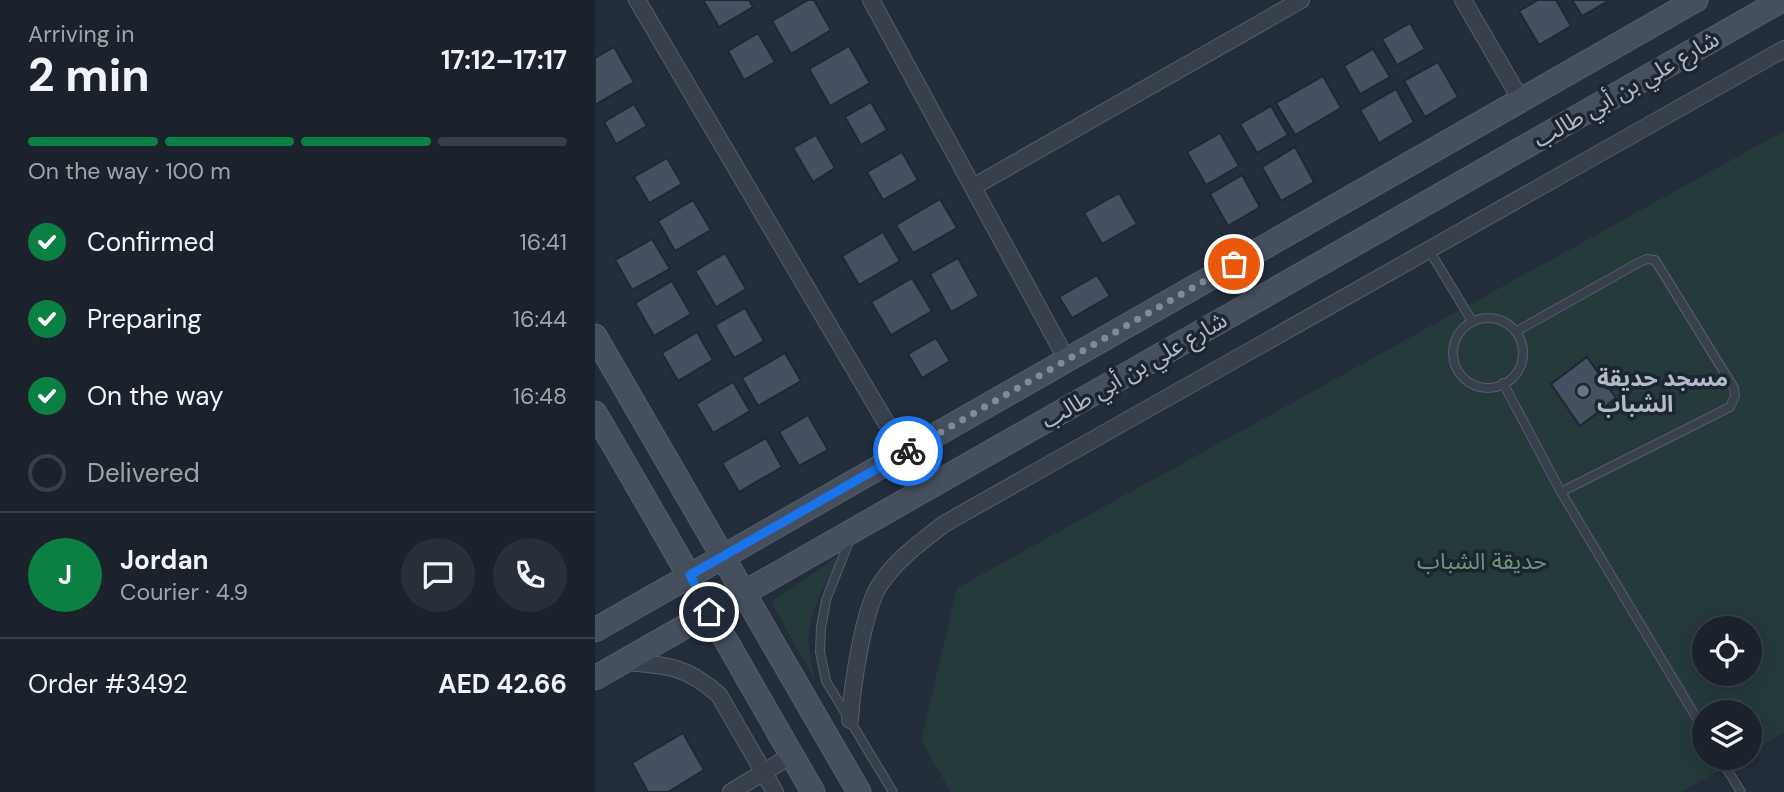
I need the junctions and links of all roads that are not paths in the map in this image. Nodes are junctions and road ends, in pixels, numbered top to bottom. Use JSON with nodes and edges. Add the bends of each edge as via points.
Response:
{"nodes":[{"id":1,"x":637,"y":0,"type":"edge"},
{"id":2,"x":871,"y":0,"type":"edge"},
{"id":3,"x":1301,"y":0,"type":"edge"},
{"id":4,"x":1463,"y":0,"type":"edge"},
{"id":5,"x":1696,"y":0,"type":"edge"},
{"id":6,"x":1782,"y":0,"type":"edge"},
{"id":7,"x":1784,"y":49,"type":"edge"},
{"id":8,"x":1521,"y":100,"type":"junction"},
{"id":9,"x":973,"y":187,"type":"junction"},
{"id":10,"x":1429,"y":250,"type":"junction"},
{"id":11,"x":1472,"y":321,"type":"junction"},
{"id":12,"x":1517,"y":331,"type":"junction"},
{"id":13,"x":595,"y":336,"type":"edge"},
{"id":14,"x":1067,"y":360,"type":"junction"},
{"id":15,"x":1503,"y":383,"type":"junction"},
{"id":16,"x":595,"y":413,"type":"edge"},
{"id":17,"x":904,"y":453,"type":"junction"},
{"id":18,"x":1561,"y":492,"type":"junction"},
{"id":19,"x":855,"y":529,"type":"junction"},
{"id":20,"x":721,"y":555,"type":"junction"},
{"id":21,"x":688,"y":572,"type":"junction"},
{"id":22,"x":743,"y":593,"type":"junction"},
{"id":23,"x":709,"y":612,"type":"junction"},
{"id":24,"x":595,"y":630,"type":"edge"},
{"id":25,"x":624,"y":662,"type":"junction"},
{"id":26,"x":595,"y":678,"type":"edge"},
{"id":27,"x":1692,"y":710,"type":"edge"},
{"id":28,"x":850,"y":720,"type":"junction"},
{"id":29,"x":792,"y":755,"type":"junction"},
{"id":30,"x":1727,"y":770,"type":"edge"},
{"id":31,"x":764,"y":772,"type":"junction"},
{"id":32,"x":731,"y":792,"type":"edge"},
{"id":33,"x":775,"y":792,"type":"edge"},
{"id":34,"x":813,"y":792,"type":"edge"},
{"id":35,"x":859,"y":792,"type":"edge"},
{"id":36,"x":893,"y":792,"type":"edge"},
{"id":37,"x":1741,"y":792,"type":"edge"}],
"edges":[{"from":1,"to":17,"type":"street"},
{"from":2,"to":9,"type":"street"},
{"from":3,"to":9,"type":"street"},
{"from":4,"to":8,"type":"street"},
{"from":5,"to":8,"type":"street","name":"شارع علي بن أبي طالب"},
{"from":6,"to":19,"type":"street","name":"شارع علي بن أبي طالب"},
{"from":7,"to":10,"type":"street"},
{"from":8,"to":14,"type":"street","name":"شارع علي بن أبي طالب"},
{"from":9,"to":14,"type":"street"},
{"from":10,"to":11,"type":"lane"},
{"from":10,"to":28,"type":"street","via":[[944,524],[904,555],[879,585],[867,615]]},
{"from":11,"to":12,"type":"lane","via":[[1488,317],[1505,321]]},
{"from":11,"to":15,"type":"lane","via":[[1459,332],[1453,348],[1455,365],[1464,379],[1479,387]]},
{"from":12,"to":15,"type":"lane","via":[[1523,349],[1521,365]]},
{"from":12,"to":18,"type":"lane","via":[[1637,263],[1655,260],[1734,388],[1730,407]]},
{"from":13,"to":20,"type":"street"},
{"from":14,"to":17,"type":"street","name":"شارع علي بن أبي طالب"},
{"from":15,"to":18,"type":"lane"},
{"from":16,"to":21,"type":"street"},
{"from":17,"to":20,"type":"street","name":"شارع علي بن أبي طالب"},
{"from":18,"to":27,"type":"lane"},
{"from":19,"to":22,"type":"street","name":"شارع علي بن أبي طالب"},
{"from":19,"to":28,"type":"lane","via":[[826,600],[820,652],[826,681]]},
{"from":20,"to":21,"type":"street","name":"شارع علي بن أبي طالب"},
{"from":20,"to":22,"type":"street"},
{"from":21,"to":23,"type":"street"},
{"from":21,"to":24,"type":"street","name":"شارع علي بن أبي طالب"},
{"from":22,"to":23,"type":"street","name":"شارع علي بن أبي طالب"},
{"from":22,"to":35,"type":"street"},
{"from":23,"to":25,"type":"street","name":"شارع علي بن أبي طالب"},
{"from":23,"to":29,"type":"street"},
{"from":25,"to":26,"type":"street","name":"شارع علي بن أبي طالب"},
{"from":25,"to":31,"type":"street","via":[[676,667],[709,686],[719,695]]},
{"from":28,"to":36,"type":"lane"},
{"from":29,"to":31,"type":"street"},
{"from":29,"to":34,"type":"street"},
{"from":30,"to":37,"type":"lane"},
{"from":31,"to":32,"type":"street"},
{"from":31,"to":33,"type":"street"}]}
